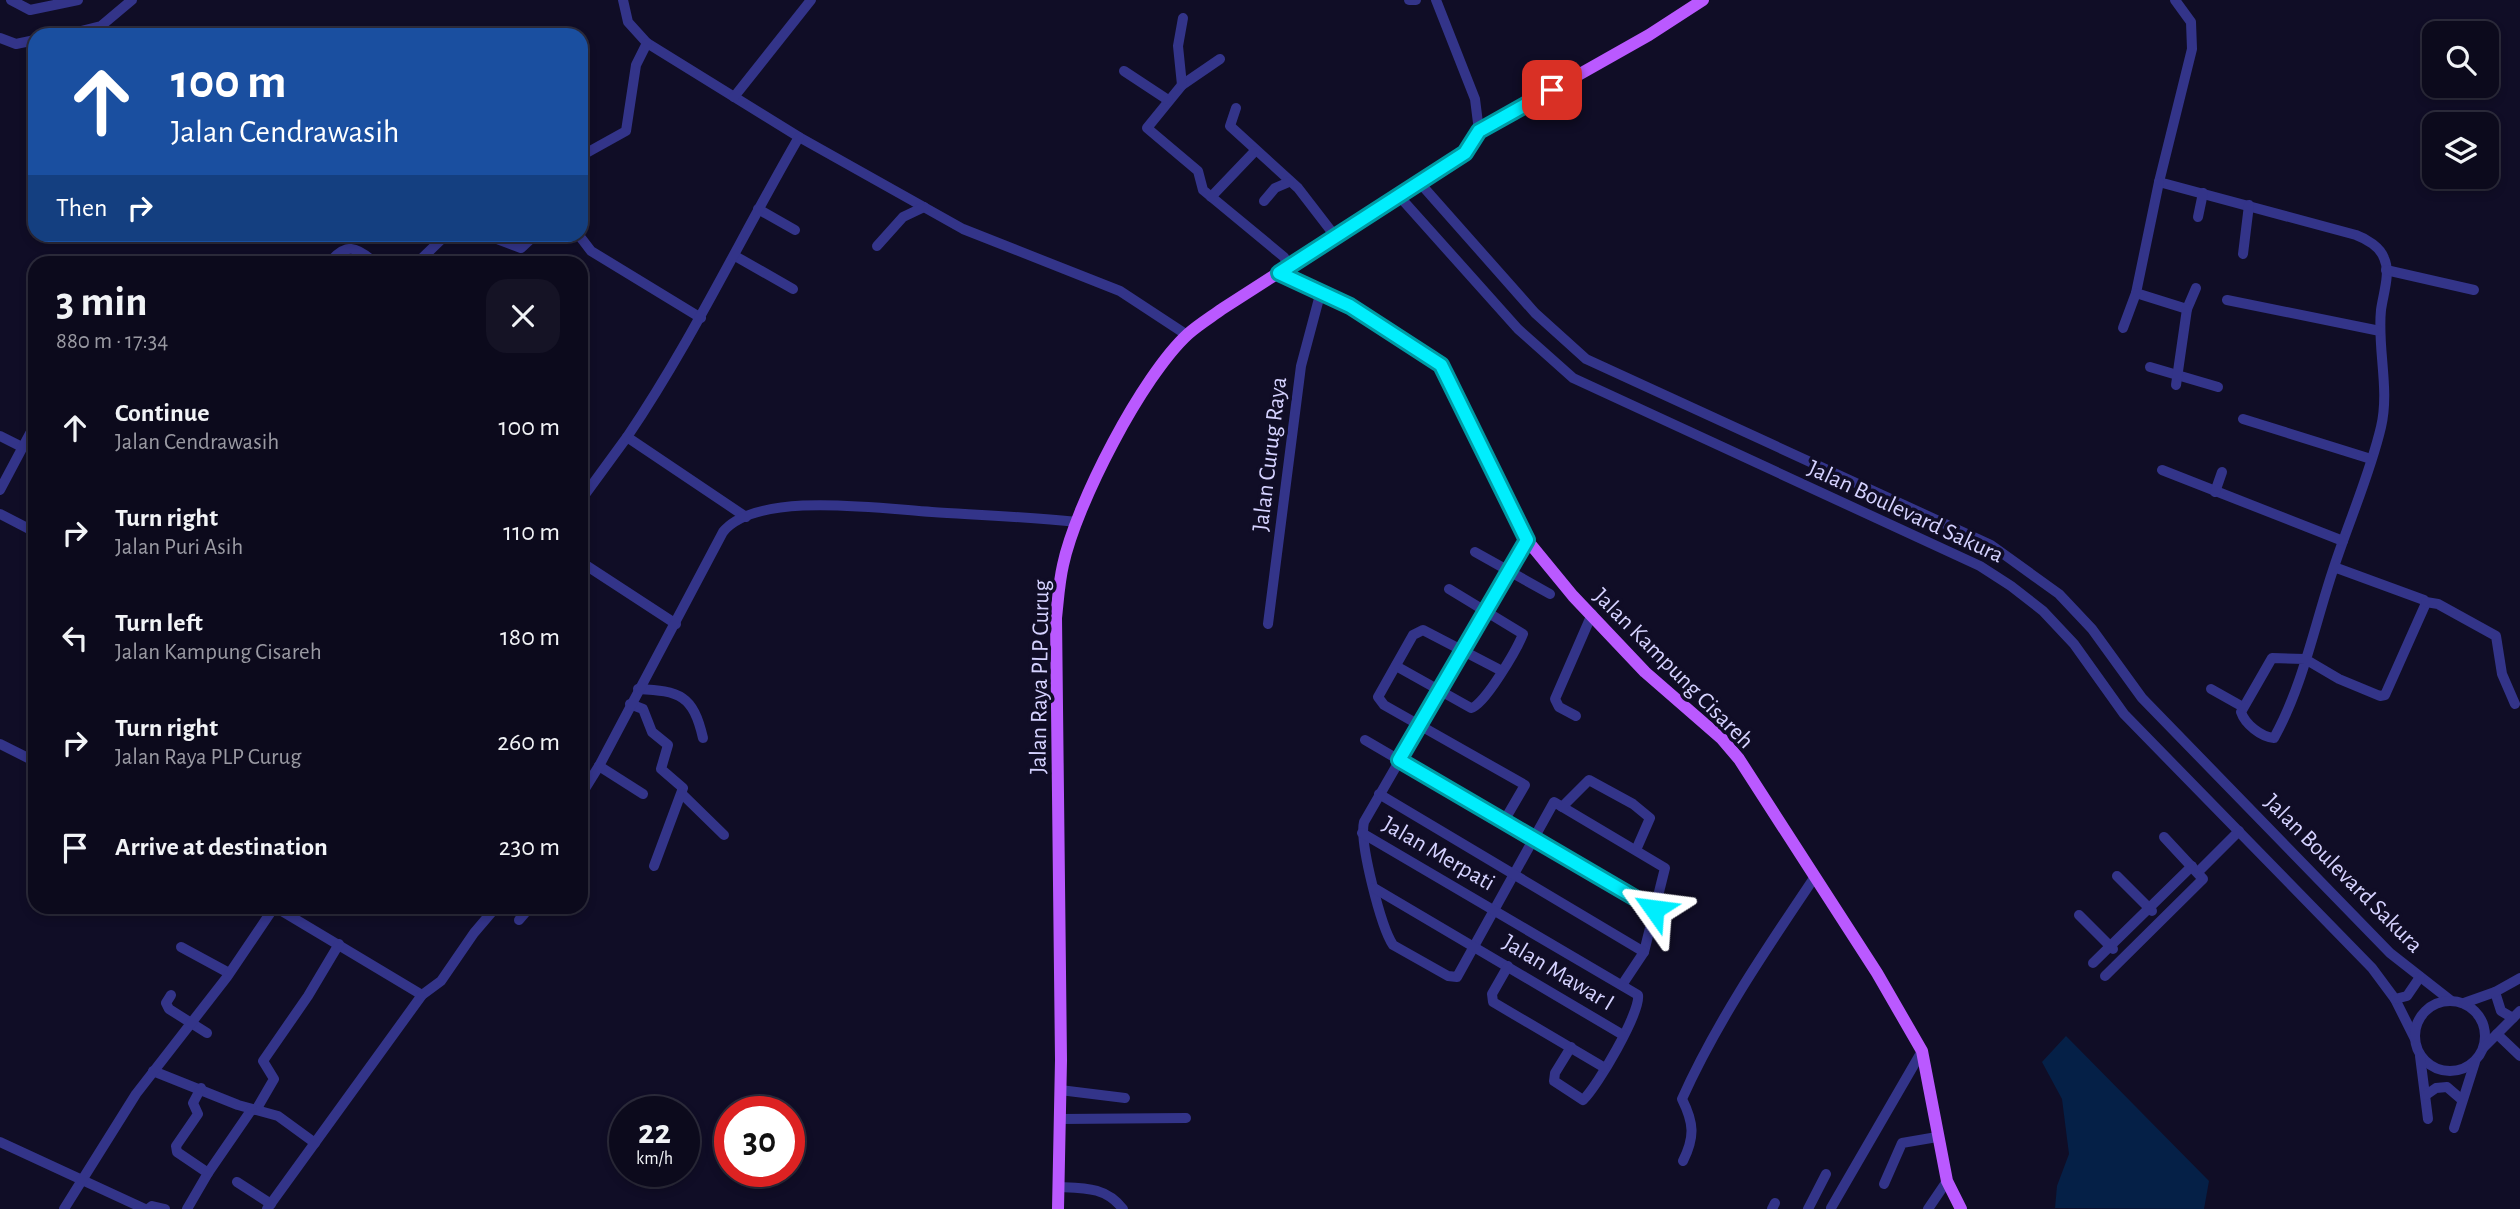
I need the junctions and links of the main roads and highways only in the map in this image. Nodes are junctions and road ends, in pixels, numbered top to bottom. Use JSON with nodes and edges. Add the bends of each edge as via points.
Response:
{"nodes":[{"id":1,"x":1703,"y":0,"type":"edge"},
{"id":2,"x":1284,"y":270,"type":"junction"},
{"id":3,"x":1058,"y":1209,"type":"edge"},
{"id":4,"x":1961,"y":1209,"type":"edge"}],
"edges":[{"from":1,"to":2,"type":"main road","name":"Jalan Raya PLP Curug","via":[[1479,131],[1465,153]]},
{"from":2,"to":3,"type":"main road","name":"Jalan Raya PLP Curug","via":[[1187,335],[1141,394],[1077,522],[1063,563],[1056,618]]},
{"from":2,"to":4,"type":"main road","name":"Jalan Kampung Cisareh","via":[[1427,354],[1446,370],[1527,540],[1645,671],[1729,747],[1877,973],[1922,1051],[1947,1181]]}]}
